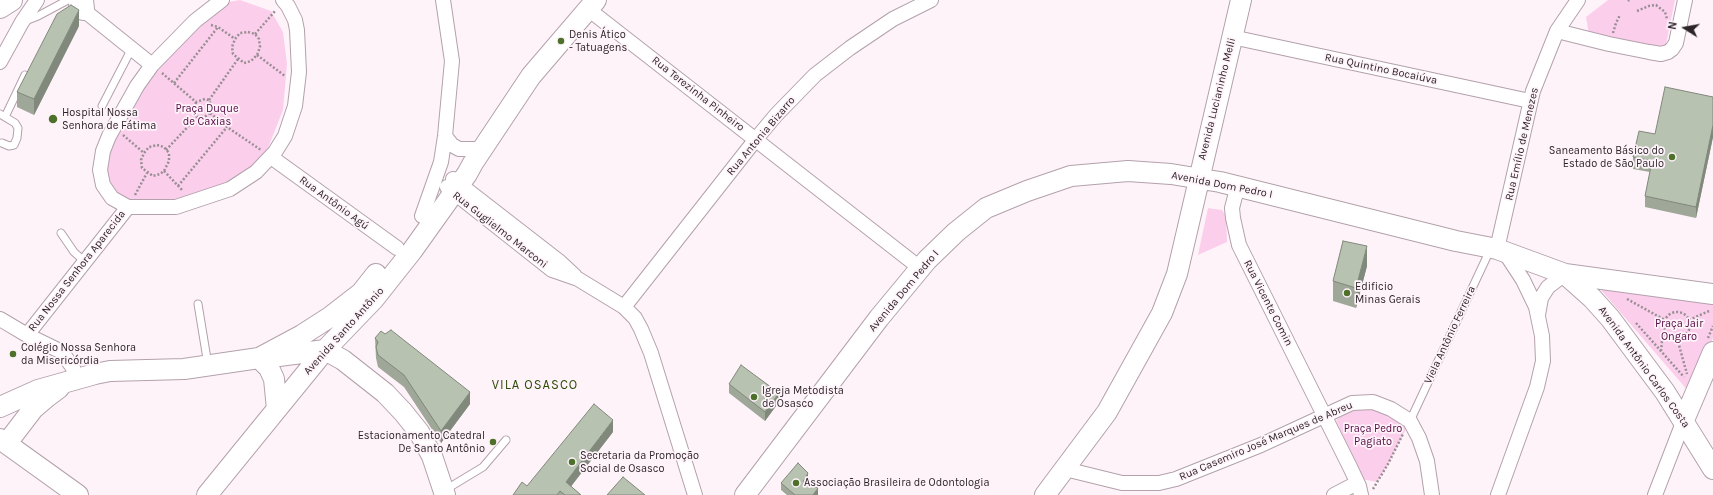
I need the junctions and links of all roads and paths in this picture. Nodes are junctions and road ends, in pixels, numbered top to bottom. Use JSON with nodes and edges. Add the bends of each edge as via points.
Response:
{"nodes":[{"id":1,"x":11,"y":0,"type":"edge"},
{"id":2,"x":37,"y":0,"type":"edge"},
{"id":3,"x":222,"y":0,"type":"edge"},
{"id":4,"x":283,"y":0,"type":"edge"},
{"id":5,"x":443,"y":0,"type":"edge"},
{"id":6,"x":931,"y":0,"type":"edge"},
{"id":7,"x":1240,"y":0,"type":"edge"},
{"id":8,"x":1578,"y":0,"type":"edge"},
{"id":9,"x":1685,"y":0,"type":"edge"},
{"id":10,"x":76,"y":2,"type":"edge"},
{"id":11,"x":592,"y":4,"type":"edge"},
{"id":12,"x":0,"y":7,"type":"edge"},
{"id":13,"x":1637,"y":11,"type":"dead end"},
{"id":14,"x":1620,"y":15,"type":"dead end"},
{"id":15,"x":195,"y":21,"type":"junction"},
{"id":16,"x":22,"y":22,"type":"junction"},
{"id":17,"x":218,"y":27,"type":"junction"},
{"id":18,"x":1557,"y":31,"type":"junction"},
{"id":19,"x":255,"y":34,"type":"junction"},
{"id":20,"x":1677,"y":36,"type":"junction"},
{"id":21,"x":1232,"y":37,"type":"junction"},
{"id":22,"x":235,"y":39,"type":"junction"},
{"id":23,"x":1609,"y":44,"type":"junction"},
{"id":24,"x":132,"y":48,"type":"junction"},
{"id":25,"x":257,"y":55,"type":"junction"},
{"id":26,"x":238,"y":59,"type":"junction"},
{"id":27,"x":0,"y":62,"type":"edge"},
{"id":28,"x":152,"y":65,"type":"junction"},
{"id":29,"x":25,"y":75,"type":"edge"},
{"id":30,"x":174,"y":83,"type":"junction"},
{"id":31,"x":297,"y":85,"type":"junction"},
{"id":32,"x":210,"y":100,"type":"junction"},
{"id":33,"x":1530,"y":101,"type":"junction"},
{"id":34,"x":196,"y":102,"type":"junction"},
{"id":35,"x":102,"y":106,"type":"dead end"},
{"id":36,"x":210,"y":113,"type":"junction"},
{"id":37,"x":2,"y":116,"type":"edge"},
{"id":38,"x":197,"y":117,"type":"junction"},
{"id":39,"x":114,"y":127,"type":"junction"},
{"id":40,"x":227,"y":127,"type":"junction"},
{"id":41,"x":445,"y":136,"type":"junction"},
{"id":42,"x":756,"y":139,"type":"junction"},
{"id":43,"x":2,"y":143,"type":"dead end"},
{"id":44,"x":166,"y":150,"type":"junction"},
{"id":45,"x":144,"y":153,"type":"junction"},
{"id":46,"x":477,"y":156,"type":"junction"},
{"id":47,"x":271,"y":157,"type":"junction"},
{"id":48,"x":164,"y":171,"type":"junction"},
{"id":49,"x":147,"y":173,"type":"junction"},
{"id":50,"x":1198,"y":178,"type":"junction"},
{"id":51,"x":1238,"y":185,"type":"junction"},
{"id":52,"x":178,"y":186,"type":"junction"},
{"id":53,"x":453,"y":186,"type":"junction"},
{"id":54,"x":193,"y":202,"type":"junction"},
{"id":55,"x":128,"y":207,"type":"junction"},
{"id":56,"x":422,"y":216,"type":"junction"},
{"id":57,"x":61,"y":233,"type":"dead end"},
{"id":58,"x":397,"y":248,"type":"junction"},
{"id":59,"x":1498,"y":250,"type":"junction"},
{"id":60,"x":85,"y":262,"type":"junction"},
{"id":61,"x":920,"y":268,"type":"junction"},
{"id":62,"x":1564,"y":274,"type":"junction"},
{"id":63,"x":1713,"y":294,"type":"edge"},
{"id":64,"x":1622,"y":297,"type":"dead end"},
{"id":65,"x":198,"y":304,"type":"dead end"},
{"id":66,"x":624,"y":307,"type":"junction"},
{"id":67,"x":1713,"y":309,"type":"edge"},
{"id":68,"x":1538,"y":316,"type":"junction"},
{"id":69,"x":0,"y":319,"type":"edge"},
{"id":70,"x":1665,"y":320,"type":"junction"},
{"id":71,"x":1689,"y":320,"type":"junction"},
{"id":72,"x":1635,"y":322,"type":"dead end"},
{"id":73,"x":1666,"y":332,"type":"junction"},
{"id":74,"x":27,"y":335,"type":"junction"},
{"id":75,"x":1677,"y":338,"type":"junction"},
{"id":76,"x":326,"y":350,"type":"junction"},
{"id":77,"x":1660,"y":351,"type":"junction"},
{"id":78,"x":1713,"y":352,"type":"edge"},
{"id":79,"x":259,"y":358,"type":"junction"},
{"id":80,"x":208,"y":366,"type":"junction"},
{"id":81,"x":77,"y":378,"type":"junction"},
{"id":82,"x":0,"y":407,"type":"edge"},
{"id":83,"x":33,"y":409,"type":"junction"},
{"id":84,"x":277,"y":409,"type":"junction"},
{"id":85,"x":1325,"y":416,"type":"junction"},
{"id":86,"x":1684,"y":420,"type":"junction"},
{"id":87,"x":1410,"y":421,"type":"junction"},
{"id":88,"x":506,"y":440,"type":"dead end"},
{"id":89,"x":2,"y":444,"type":"edge"},
{"id":90,"x":24,"y":455,"type":"junction"},
{"id":91,"x":1065,"y":469,"type":"junction"},
{"id":92,"x":1713,"y":469,"type":"edge"},
{"id":93,"x":1359,"y":489,"type":"edge"},
{"id":94,"x":443,"y":493,"type":"edge"},
{"id":95,"x":78,"y":495,"type":"edge"},
{"id":96,"x":207,"y":495,"type":"edge"},
{"id":97,"x":695,"y":495,"type":"edge"},
{"id":98,"x":745,"y":495,"type":"edge"},
{"id":99,"x":1045,"y":495,"type":"edge"},
{"id":100,"x":1334,"y":495,"type":"edge"},
{"id":101,"x":1369,"y":495,"type":"edge"},
{"id":102,"x":1432,"y":495,"type":"edge"},
{"id":103,"x":1498,"y":495,"type":"edge"},
{"id":104,"x":1655,"y":495,"type":"edge"}],
"edges":[{"from":1,"to":12,"type":"main road"},
{"from":2,"to":16,"type":"street"},
{"from":3,"to":15,"type":"street"},
{"from":4,"to":19,"type":"path"},
{"from":4,"to":31,"type":"street","via":[[295,20],[297,30]]},
{"from":5,"to":41,"type":"street","via":[[452,61]]},
{"from":6,"to":42,"type":"street","name":"Rua Antonia Bizarro","via":[[893,19],[815,75]]},
{"from":7,"to":21,"type":"street","name":"Avenida Lucianinho Melli"},
{"from":8,"to":18,"type":"street","name":"Rua Emílio de Menezes"},
{"from":9,"to":20,"type":"street"},
{"from":10,"to":16,"type":"lane"},
{"from":10,"to":24,"type":"street"},
{"from":11,"to":42,"type":"street","name":"Rua Terezinha Pinheiro"},
{"from":11,"to":46,"type":"street","name":"Avenida Santo Antônio","via":[[531,76]]},
{"from":13,"to":20,"type":"path","via":[[1656,5],[1661,8]]},
{"from":14,"to":23,"type":"path"},
{"from":15,"to":17,"type":"path"},
{"from":15,"to":28,"type":"street"},
{"from":16,"to":27,"type":"street"},
{"from":17,"to":22,"type":"path"},
{"from":17,"to":30,"type":"path"},
{"from":18,"to":23,"type":"street"},
{"from":18,"to":33,"type":"street","name":"Rua Emílio de Menezes"},
{"from":19,"to":22,"type":"path","via":[[240,33]]},
{"from":19,"to":25,"type":"path","via":[[260,47]]},
{"from":20,"to":23,"type":"street","via":[[1672,49],[1661,54]]},
{"from":21,"to":33,"type":"street","name":"Rua Quintino Bocaiúva"},
{"from":21,"to":50,"type":"street","name":"Avenida Lucianinho Melli"},
{"from":22,"to":26,"type":"path","via":[[232,46],[233,54]]},
{"from":24,"to":28,"type":"street"},
{"from":24,"to":35,"type":"lane"},
{"from":25,"to":26,"type":"path","via":[[244,63]]},
{"from":25,"to":31,"type":"path"},
{"from":26,"to":32,"type":"path"},
{"from":28,"to":30,"type":"path"},
{"from":28,"to":39,"type":"street"},
{"from":29,"to":37,"type":"lane"},
{"from":30,"to":34,"type":"path"},
{"from":31,"to":47,"type":"street","via":[[295,106],[285,136]]},
{"from":32,"to":34,"type":"path","via":[[201,99]]},
{"from":32,"to":36,"type":"path"},
{"from":33,"to":59,"type":"street","name":"Rua Emílio de Menezes"},
{"from":34,"to":38,"type":"path","via":[[194,113]]},
{"from":36,"to":38,"type":"path"},
{"from":36,"to":40,"type":"path"},
{"from":37,"to":43,"type":"lane","via":[[15,123],[18,128],[18,138],[14,145]]},
{"from":38,"to":44,"type":"path"},
{"from":39,"to":45,"type":"path"},
{"from":39,"to":55,"type":"street","via":[[103,150],[100,170],[103,185],[112,198]]},
{"from":40,"to":47,"type":"path"},
{"from":40,"to":52,"type":"path"},
{"from":41,"to":46,"type":"street","via":[[452,145]]},
{"from":41,"to":56,"type":"street","via":[[441,162]]},
{"from":42,"to":61,"type":"street","name":"Rua Terezinha Pinheiro"},
{"from":42,"to":66,"type":"street","name":"Rua Antonia Bizarro"},
{"from":44,"to":45,"type":"path","via":[[157,145],[149,147]]},
{"from":44,"to":48,"type":"path","via":[[169,153],[169,161]]},
{"from":45,"to":49,"type":"path","via":[[141,160],[142,168]]},
{"from":46,"to":53,"type":"street","name":"Avenida Santo Antônio","via":[[462,169]]},
{"from":47,"to":54,"type":"street","via":[[256,172],[230,189]]},
{"from":47,"to":58,"type":"street","name":"Rua Antônio Agú"},
{"from":48,"to":49,"type":"path","via":[[153,176]]},
{"from":48,"to":52,"type":"path"},
{"from":49,"to":55,"type":"path"},
{"from":50,"to":51,"type":"street","name":"Avenida Dom Pedro I"},
{"from":50,"to":61,"type":"street","name":"Avenida Dom Pedro I","via":[[1128,171],[1071,176],[986,208],[956,232]]},
{"from":50,"to":91,"type":"street","name":"Avenida Lucianinho Melli","via":[[1176,274],[1162,313],[1107,412]]},
{"from":51,"to":59,"type":"street","name":"Avenida Dom Pedro I"},
{"from":51,"to":85,"type":"street","name":"Rua Vicente Comin","via":[[1232,208],[1240,245]]},
{"from":52,"to":54,"type":"path"},
{"from":53,"to":56,"type":"street","name":"Avenida Santo Antônio"},
{"from":53,"to":66,"type":"street","name":"Rua Guglielmo Marconi","via":[[552,270],[578,279]]},
{"from":53,"to":76,"type":"street","name":"Avenida Santo Antônio","via":[[374,299]]},
{"from":54,"to":55,"type":"street","via":[[176,207]]},
{"from":55,"to":60,"type":"street","name":"Rua Nossa Senhora Aparecida"},
{"from":56,"to":58,"type":"street","name":"Avenida Santo Antônio"},
{"from":57,"to":60,"type":"lane","via":[[74,252]]},
{"from":58,"to":79,"type":"street","name":"Avenida Santo Antônio","via":[[361,293],[302,335]]},
{"from":59,"to":62,"type":"street","name":"Avenida Dom Pedro I"},
{"from":59,"to":68,"type":"street","via":[[1523,280]]},
{"from":59,"to":87,"type":"lane","name":"Viela Antônio Ferreira"},
{"from":60,"to":74,"type":"street","name":"Rua Nossa Senhora Aparecida"},
{"from":61,"to":98,"type":"street","name":"Avenida Dom Pedro I"},
{"from":62,"to":63,"type":"street"},
{"from":62,"to":68,"type":"street","via":[[1548,287],[1541,298]]},
{"from":62,"to":86,"type":"street","name":"Avenida Antônio Carlos Costa","via":[[1592,298],[1610,318]]},
{"from":64,"to":70,"type":"path"},
{"from":65,"to":80,"type":"lane"},
{"from":66,"to":97,"type":"street","name":"Rua Guglielmo Marconi","via":[[635,318],[651,353]]},
{"from":67,"to":71,"type":"path"},
{"from":68,"to":103,"type":"street","via":[[1543,361],[1537,387]]},
{"from":69,"to":74,"type":"street"},
{"from":70,"to":71,"type":"path","via":[[1670,313],[1675,312],[1683,313]]},
{"from":70,"to":73,"type":"path"},
{"from":71,"to":75,"type":"path","via":[[1688,332]]},
{"from":72,"to":77,"type":"path"},
{"from":73,"to":75,"type":"path"},
{"from":73,"to":77,"type":"path"},
{"from":74,"to":81,"type":"street","via":[[62,352]]},
{"from":75,"to":77,"type":"path","via":[[1689,382]]},
{"from":76,"to":79,"type":"street"},
{"from":76,"to":84,"type":"street","name":"Avenida Santo Antônio"},
{"from":76,"to":94,"type":"street","via":[[385,393],[403,412],[419,432],[432,456]]},
{"from":78,"to":86,"type":"street"},
{"from":79,"to":80,"type":"street"},
{"from":79,"to":84,"type":"street","via":[[269,368],[274,379]]},
{"from":80,"to":81,"type":"street","via":[[110,371]]},
{"from":81,"to":82,"type":"street","via":[[38,390]]},
{"from":81,"to":83,"type":"street"},
{"from":83,"to":89,"type":"street"},
{"from":83,"to":90,"type":"street","via":[[22,445]]},
{"from":84,"to":96,"type":"street","name":"Avenida Santo Antônio"},
{"from":85,"to":87,"type":"street","name":"Rua Casemiro José Marques de Abreu","via":[[1352,403],[1373,402]]},
{"from":85,"to":91,"type":"street","name":"Rua Casemiro José Marques de Abreu","via":[[1190,474],[1159,483],[1122,483]]},
{"from":85,"to":93,"type":"street","name":"Rua Vicente Comin"},
{"from":86,"to":92,"type":"street","name":"Avenida Antônio Carlos Costa"},
{"from":86,"to":104,"type":"street"},
{"from":87,"to":101,"type":"path"},
{"from":87,"to":102,"type":"street","via":[[1427,461]]},
{"from":88,"to":94,"type":"lane","via":[[483,467]]},
{"from":89,"to":90,"type":"street"},
{"from":90,"to":95,"type":"street"},
{"from":91,"to":99,"type":"street","name":"Avenida Lucianinho Melli"},
{"from":93,"to":100,"type":"street"}]}
